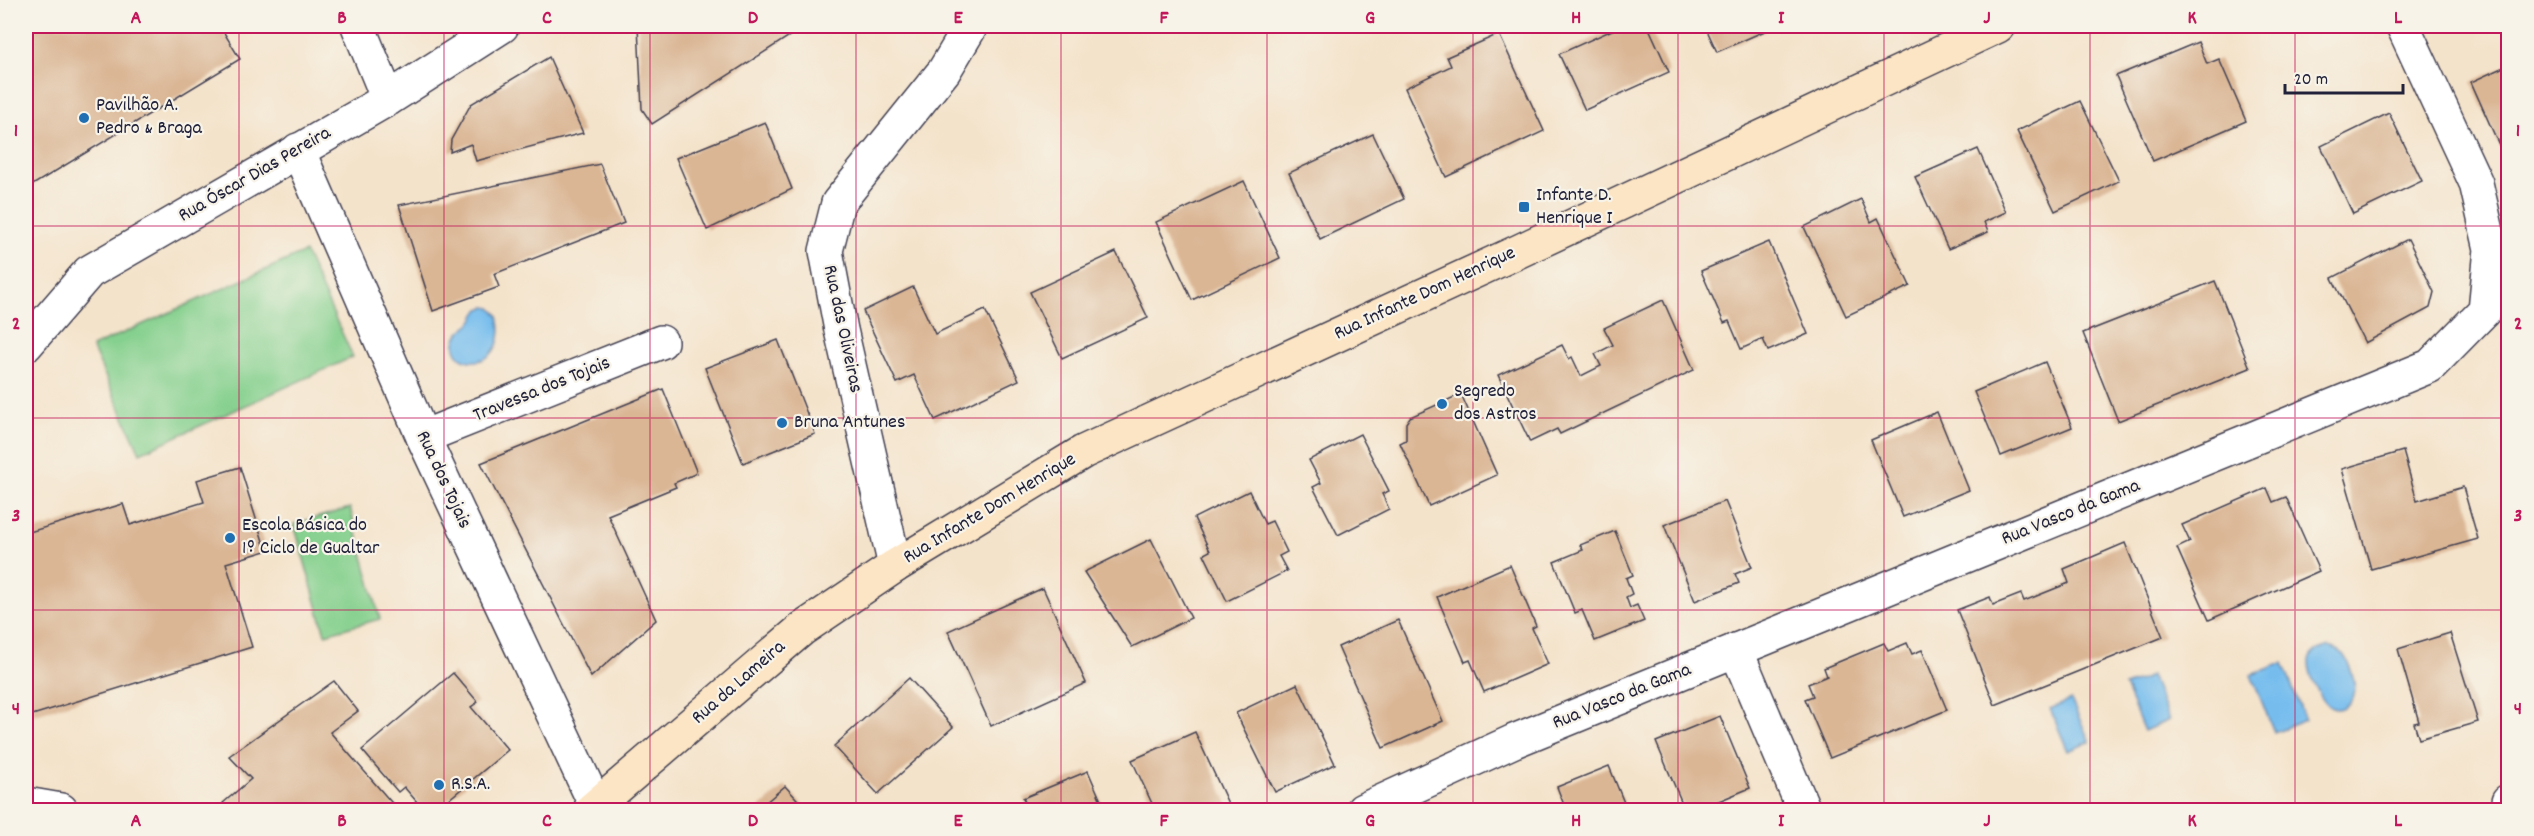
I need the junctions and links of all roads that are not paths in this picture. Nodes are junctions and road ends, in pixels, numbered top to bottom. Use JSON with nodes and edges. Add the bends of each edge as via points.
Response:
{"nodes":[{"id":1,"x":358,"y":26,"type":"edge"},
{"id":2,"x":502,"y":26,"type":"edge"},
{"id":3,"x":971,"y":26,"type":"edge"},
{"id":4,"x":1998,"y":26,"type":"edge"},
{"id":5,"x":2403,"y":26,"type":"edge"},
{"id":6,"x":388,"y":99,"type":"junction"},
{"id":7,"x":298,"y":150,"type":"junction"},
{"id":8,"x":661,"y":342,"type":"dead end"},
{"id":9,"x":26,"y":345,"type":"edge"},
{"id":10,"x":423,"y":437,"type":"junction"},
{"id":11,"x":895,"y":566,"type":"junction"},
{"id":12,"x":1736,"y":650,"type":"junction"},
{"id":13,"x":2508,"y":801,"type":"edge"},
{"id":14,"x":26,"y":804,"type":"edge"},
{"id":15,"x":594,"y":808,"type":"edge"},
{"id":16,"x":61,"y":810,"type":"edge"},
{"id":17,"x":1363,"y":810,"type":"edge"},
{"id":18,"x":1804,"y":810,"type":"edge"},
{"id":19,"x":2508,"y":810,"type":"edge"}],
"edges":[{"from":1,"to":6,"type":"street"},
{"from":2,"to":6,"type":"street","name":"Rua Óscar Dias Pereira"},
{"from":3,"to":11,"type":"street","name":"Rua das Oliveiras","via":[[944,71],[838,203],[826,251]]},
{"from":4,"to":11,"type":"main road","name":"Rua Infante Dom Henrique","via":[[1083,452]]},
{"from":5,"to":12,"type":"street","name":"Rua Vasco da Gama","via":[[2476,183],[2491,249],[2485,310],[2430,366]]},
{"from":6,"to":7,"type":"street","name":"Rua Óscar Dias Pereira"},
{"from":7,"to":9,"type":"street","name":"Rua Óscar Dias Pereira","via":[[89,272]]},
{"from":7,"to":10,"type":"street","name":"Rua dos Tojais"},
{"from":8,"to":10,"type":"street","name":"Travessa dos Tojais"},
{"from":10,"to":15,"type":"street","name":"Rua dos Tojais"},
{"from":11,"to":15,"type":"main road","name":"Rua da Lameira","via":[[802,630]]},
{"from":12,"to":17,"type":"street","name":"Rua Vasco da Gama","via":[[1514,741]]},
{"from":12,"to":18,"type":"street"},
{"from":13,"to":19,"type":"street"},
{"from":14,"to":16,"type":"street"}]}
